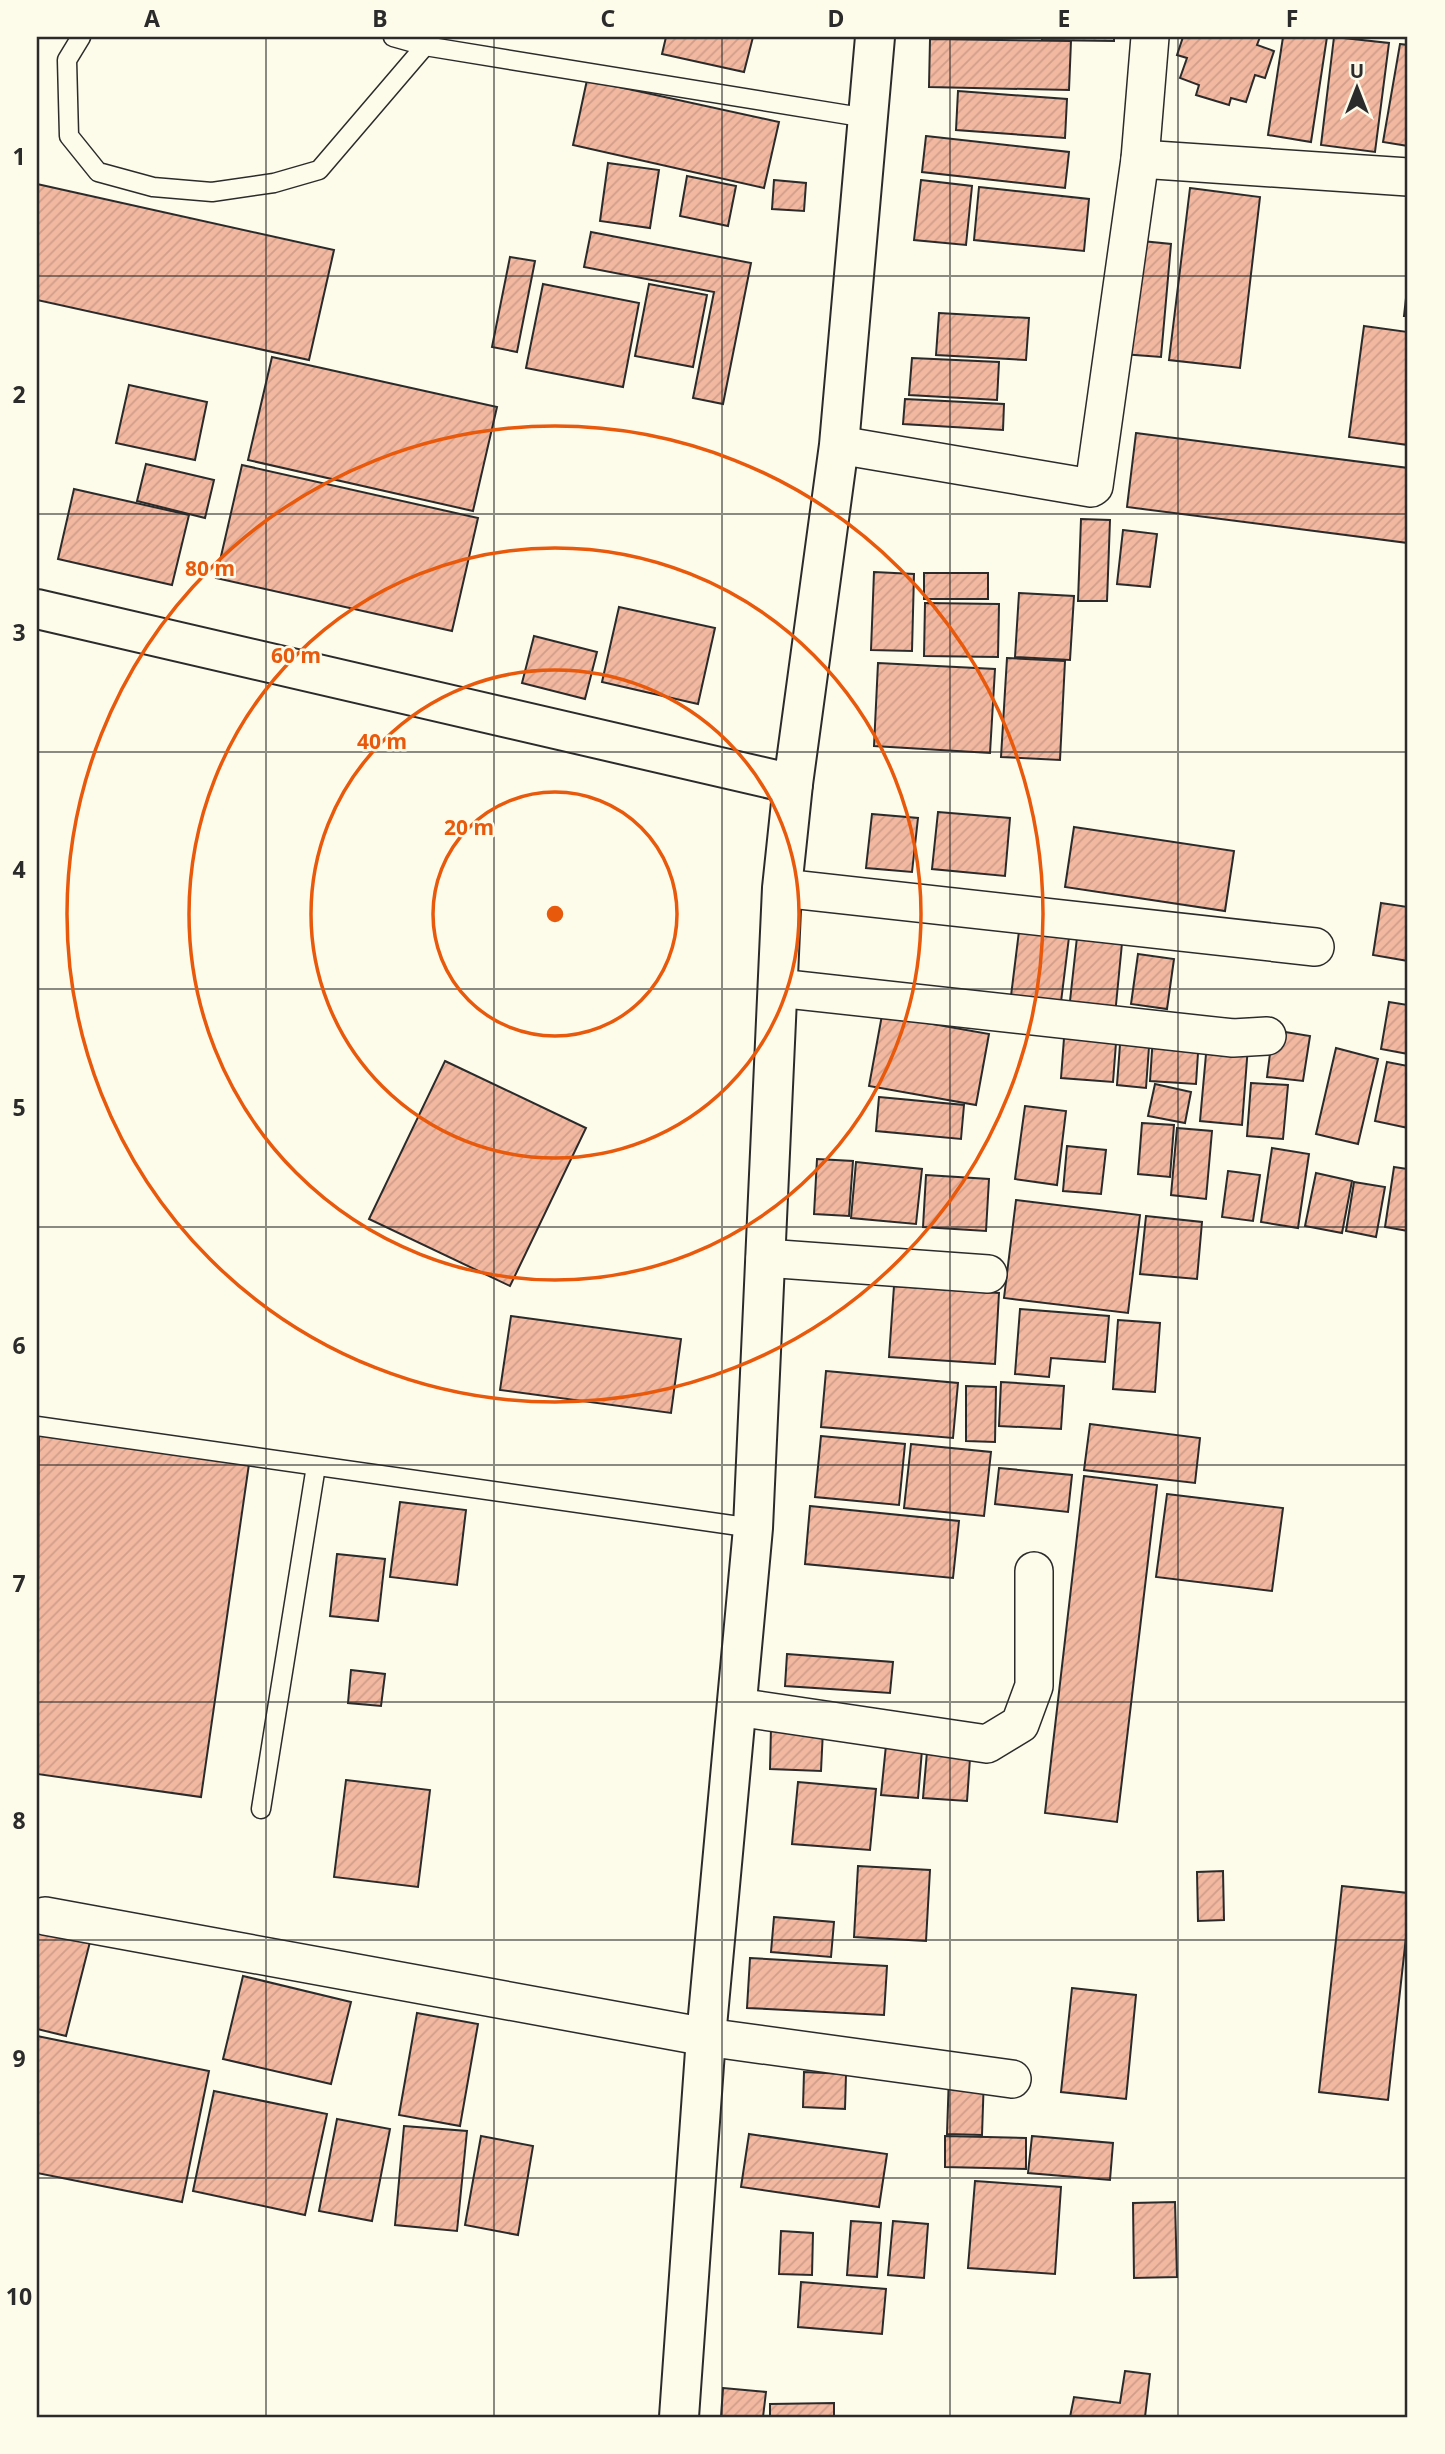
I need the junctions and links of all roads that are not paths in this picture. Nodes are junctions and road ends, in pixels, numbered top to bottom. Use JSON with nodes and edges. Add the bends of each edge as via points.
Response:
{"nodes":[{"id":1,"x":81,"y":37,"type":"edge"},
{"id":2,"x":393,"y":37,"type":"edge"},
{"id":3,"x":874,"y":37,"type":"edge"},
{"id":4,"x":1150,"y":37,"type":"edge"},
{"id":5,"x":425,"y":46,"type":"junction"},
{"id":6,"x":867,"y":118,"type":"junction"},
{"id":7,"x":1140,"y":159,"type":"junction"},
{"id":8,"x":1408,"y":177,"type":"edge"},
{"id":9,"x":839,"y":445,"type":"junction"},
{"id":10,"x":37,"y":610,"type":"edge"},
{"id":11,"x":793,"y":784,"type":"junction"},
{"id":12,"x":782,"y":888,"type":"junction"},
{"id":13,"x":1315,"y":947,"type":"dead end"},
{"id":14,"x":778,"y":988,"type":"junction"},
{"id":15,"x":1267,"y":1036,"type":"dead end"},
{"id":16,"x":765,"y":1258,"type":"junction"},
{"id":17,"x":988,"y":1274,"type":"dead end"},
{"id":18,"x":37,"y":1426,"type":"edge"},
{"id":19,"x":316,"y":1466,"type":"junction"},
{"id":20,"x":753,"y":1528,"type":"junction"},
{"id":21,"x":1034,"y":1571,"type":"dead end"},
{"id":22,"x":737,"y":1707,"type":"junction"},
{"id":23,"x":261,"y":1809,"type":"dead end"},
{"id":24,"x":46,"y":1916,"type":"dead end"},
{"id":25,"x":706,"y":2036,"type":"junction"},
{"id":26,"x":1012,"y":2079,"type":"dead end"},
{"id":27,"x":679,"y":2417,"type":"edge"}],
"edges":[{"from":1,"to":5,"type":"lane","via":[[67,60],[69,136],[98,172],[153,187],[212,192],[274,183],[319,170]]},
{"from":2,"to":5,"type":"lane"},
{"from":3,"to":6,"type":"main road"},
{"from":4,"to":7,"type":"street"},
{"from":5,"to":6,"type":"lane"},
{"from":6,"to":9,"type":"main road"},
{"from":7,"to":8,"type":"street"},
{"from":7,"to":9,"type":"street","via":[[1094,486]]},
{"from":9,"to":11,"type":"main road"},
{"from":10,"to":11,"type":"main road"},
{"from":11,"to":12,"type":"main road"},
{"from":12,"to":13,"type":"street"},
{"from":12,"to":14,"type":"main road"},
{"from":14,"to":15,"type":"street","via":[[1233,1038]]},
{"from":14,"to":16,"type":"main road"},
{"from":16,"to":17,"type":"street"},
{"from":16,"to":20,"type":"main road"},
{"from":18,"to":19,"type":"lane"},
{"from":19,"to":20,"type":"lane"},
{"from":19,"to":23,"type":"lane"},
{"from":20,"to":22,"type":"main road"},
{"from":21,"to":22,"type":"street","via":[[1034,1686],[1020,1724],[987,1744]]},
{"from":22,"to":25,"type":"main road"},
{"from":24,"to":25,"type":"street"},
{"from":25,"to":26,"type":"street"},
{"from":25,"to":27,"type":"main road"}]}
